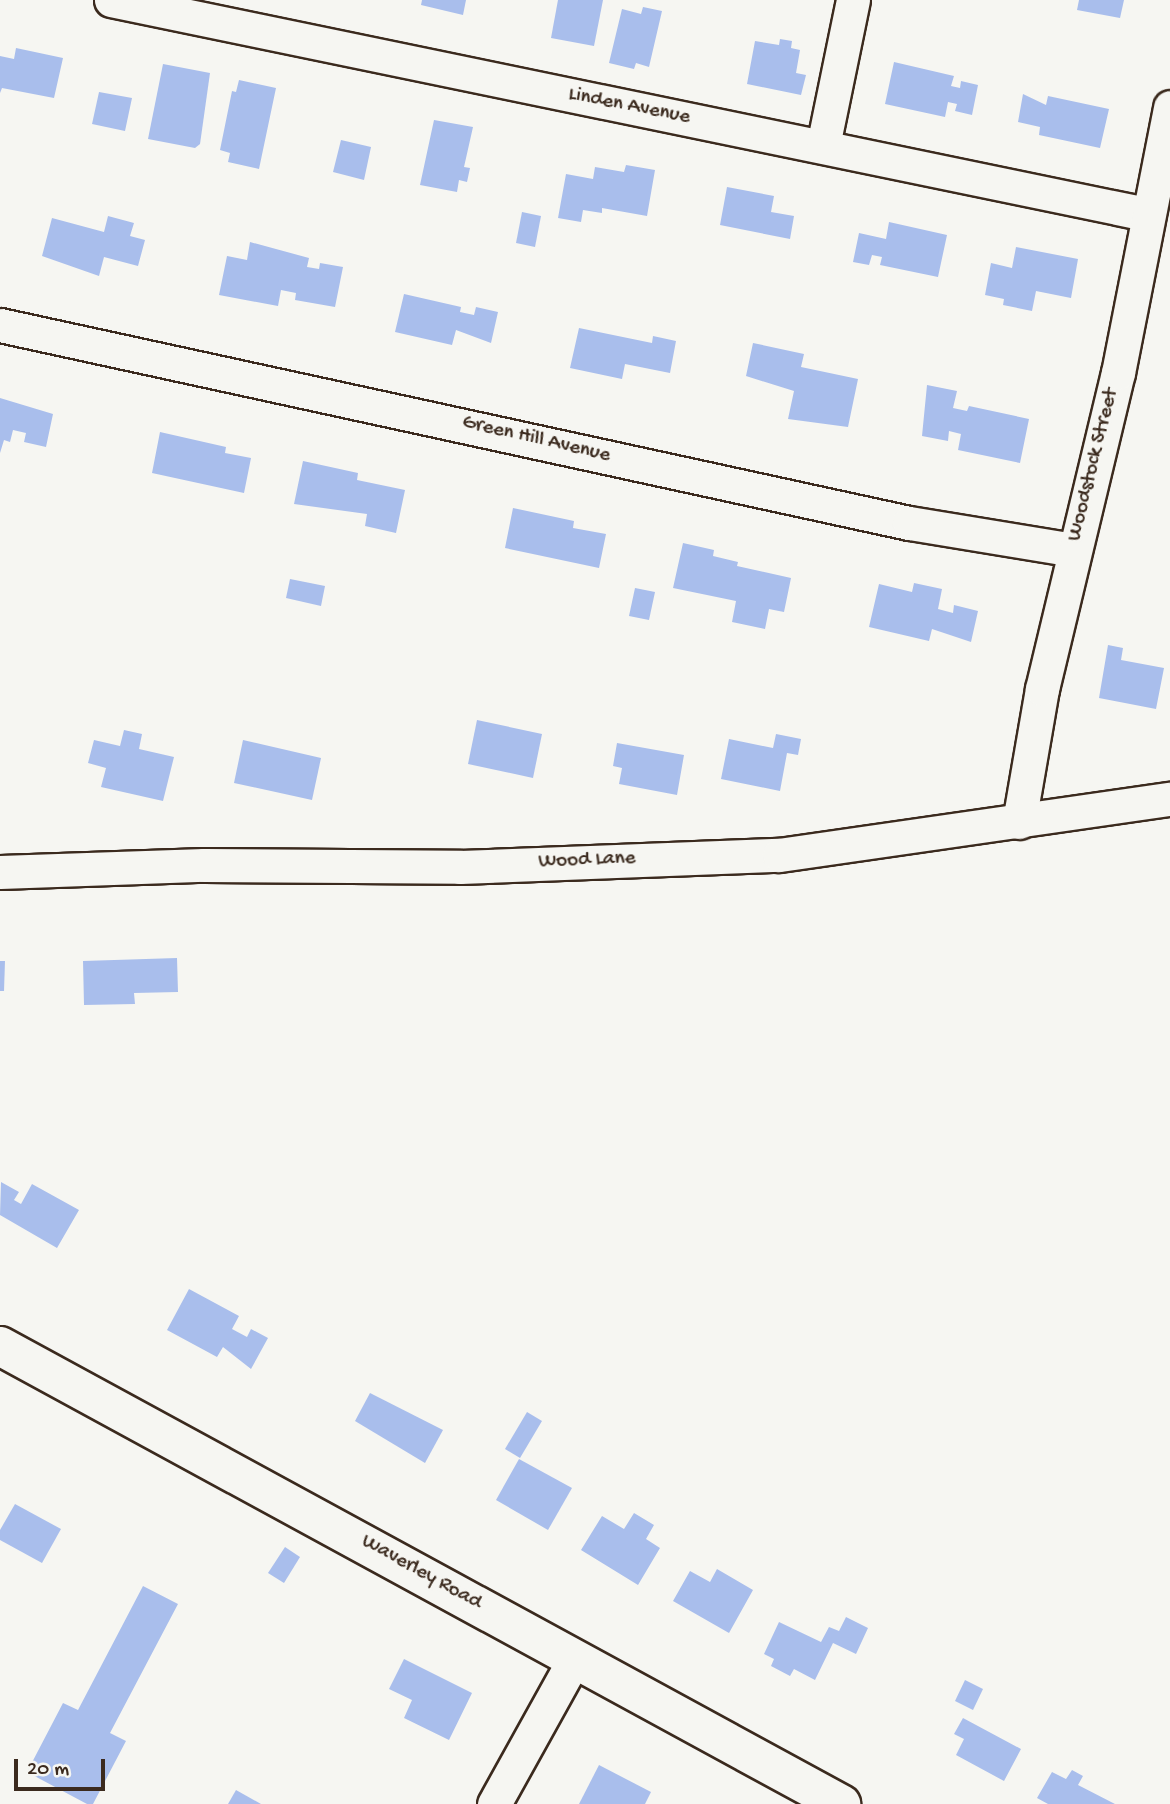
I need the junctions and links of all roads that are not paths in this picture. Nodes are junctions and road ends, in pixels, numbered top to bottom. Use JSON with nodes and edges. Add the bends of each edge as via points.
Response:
{"nodes":[{"id":1,"x":111,"y":0,"type":"edge"},
{"id":2,"x":853,"y":0,"type":"edge"},
{"id":3,"x":1170,"y":107,"type":"edge"},
{"id":4,"x":823,"y":146,"type":"junction"},
{"id":5,"x":1146,"y":214,"type":"junction"},
{"id":6,"x":0,"y":325,"type":"edge"},
{"id":7,"x":1073,"y":550,"type":"junction"},
{"id":8,"x":1170,"y":799,"type":"edge"},
{"id":9,"x":1019,"y":822,"type":"junction"},
{"id":10,"x":0,"y":872,"type":"edge"},
{"id":11,"x":0,"y":1346,"type":"edge"},
{"id":12,"x":575,"y":1658,"type":"junction"},
{"id":13,"x":494,"y":1804,"type":"edge"},
{"id":14,"x":841,"y":1804,"type":"edge"}],
"edges":[{"from":1,"to":4,"type":"street","name":"Linden Avenue"},
{"from":2,"to":4,"type":"street"},
{"from":3,"to":5,"type":"street","name":"Woodstock Street"},
{"from":4,"to":5,"type":"street","name":"Linden Avenue"},
{"from":5,"to":7,"type":"street","name":"Woodstock Street","via":[[1118,373]]},
{"from":6,"to":7,"type":"street","name":"Green Hill Avenue","via":[[909,523]]},
{"from":7,"to":9,"type":"street","name":"Woodstock Street","via":[[1032,737]]},
{"from":8,"to":9,"type":"street","name":"Wood Lane"},
{"from":9,"to":10,"type":"street","name":"Wood Lane","via":[[779,855],[460,867],[204,865]]},
{"from":11,"to":12,"type":"main road","name":"Waverley Road"},
{"from":12,"to":13,"type":"street"},
{"from":12,"to":14,"type":"main road","name":"Waverley Road"}]}
